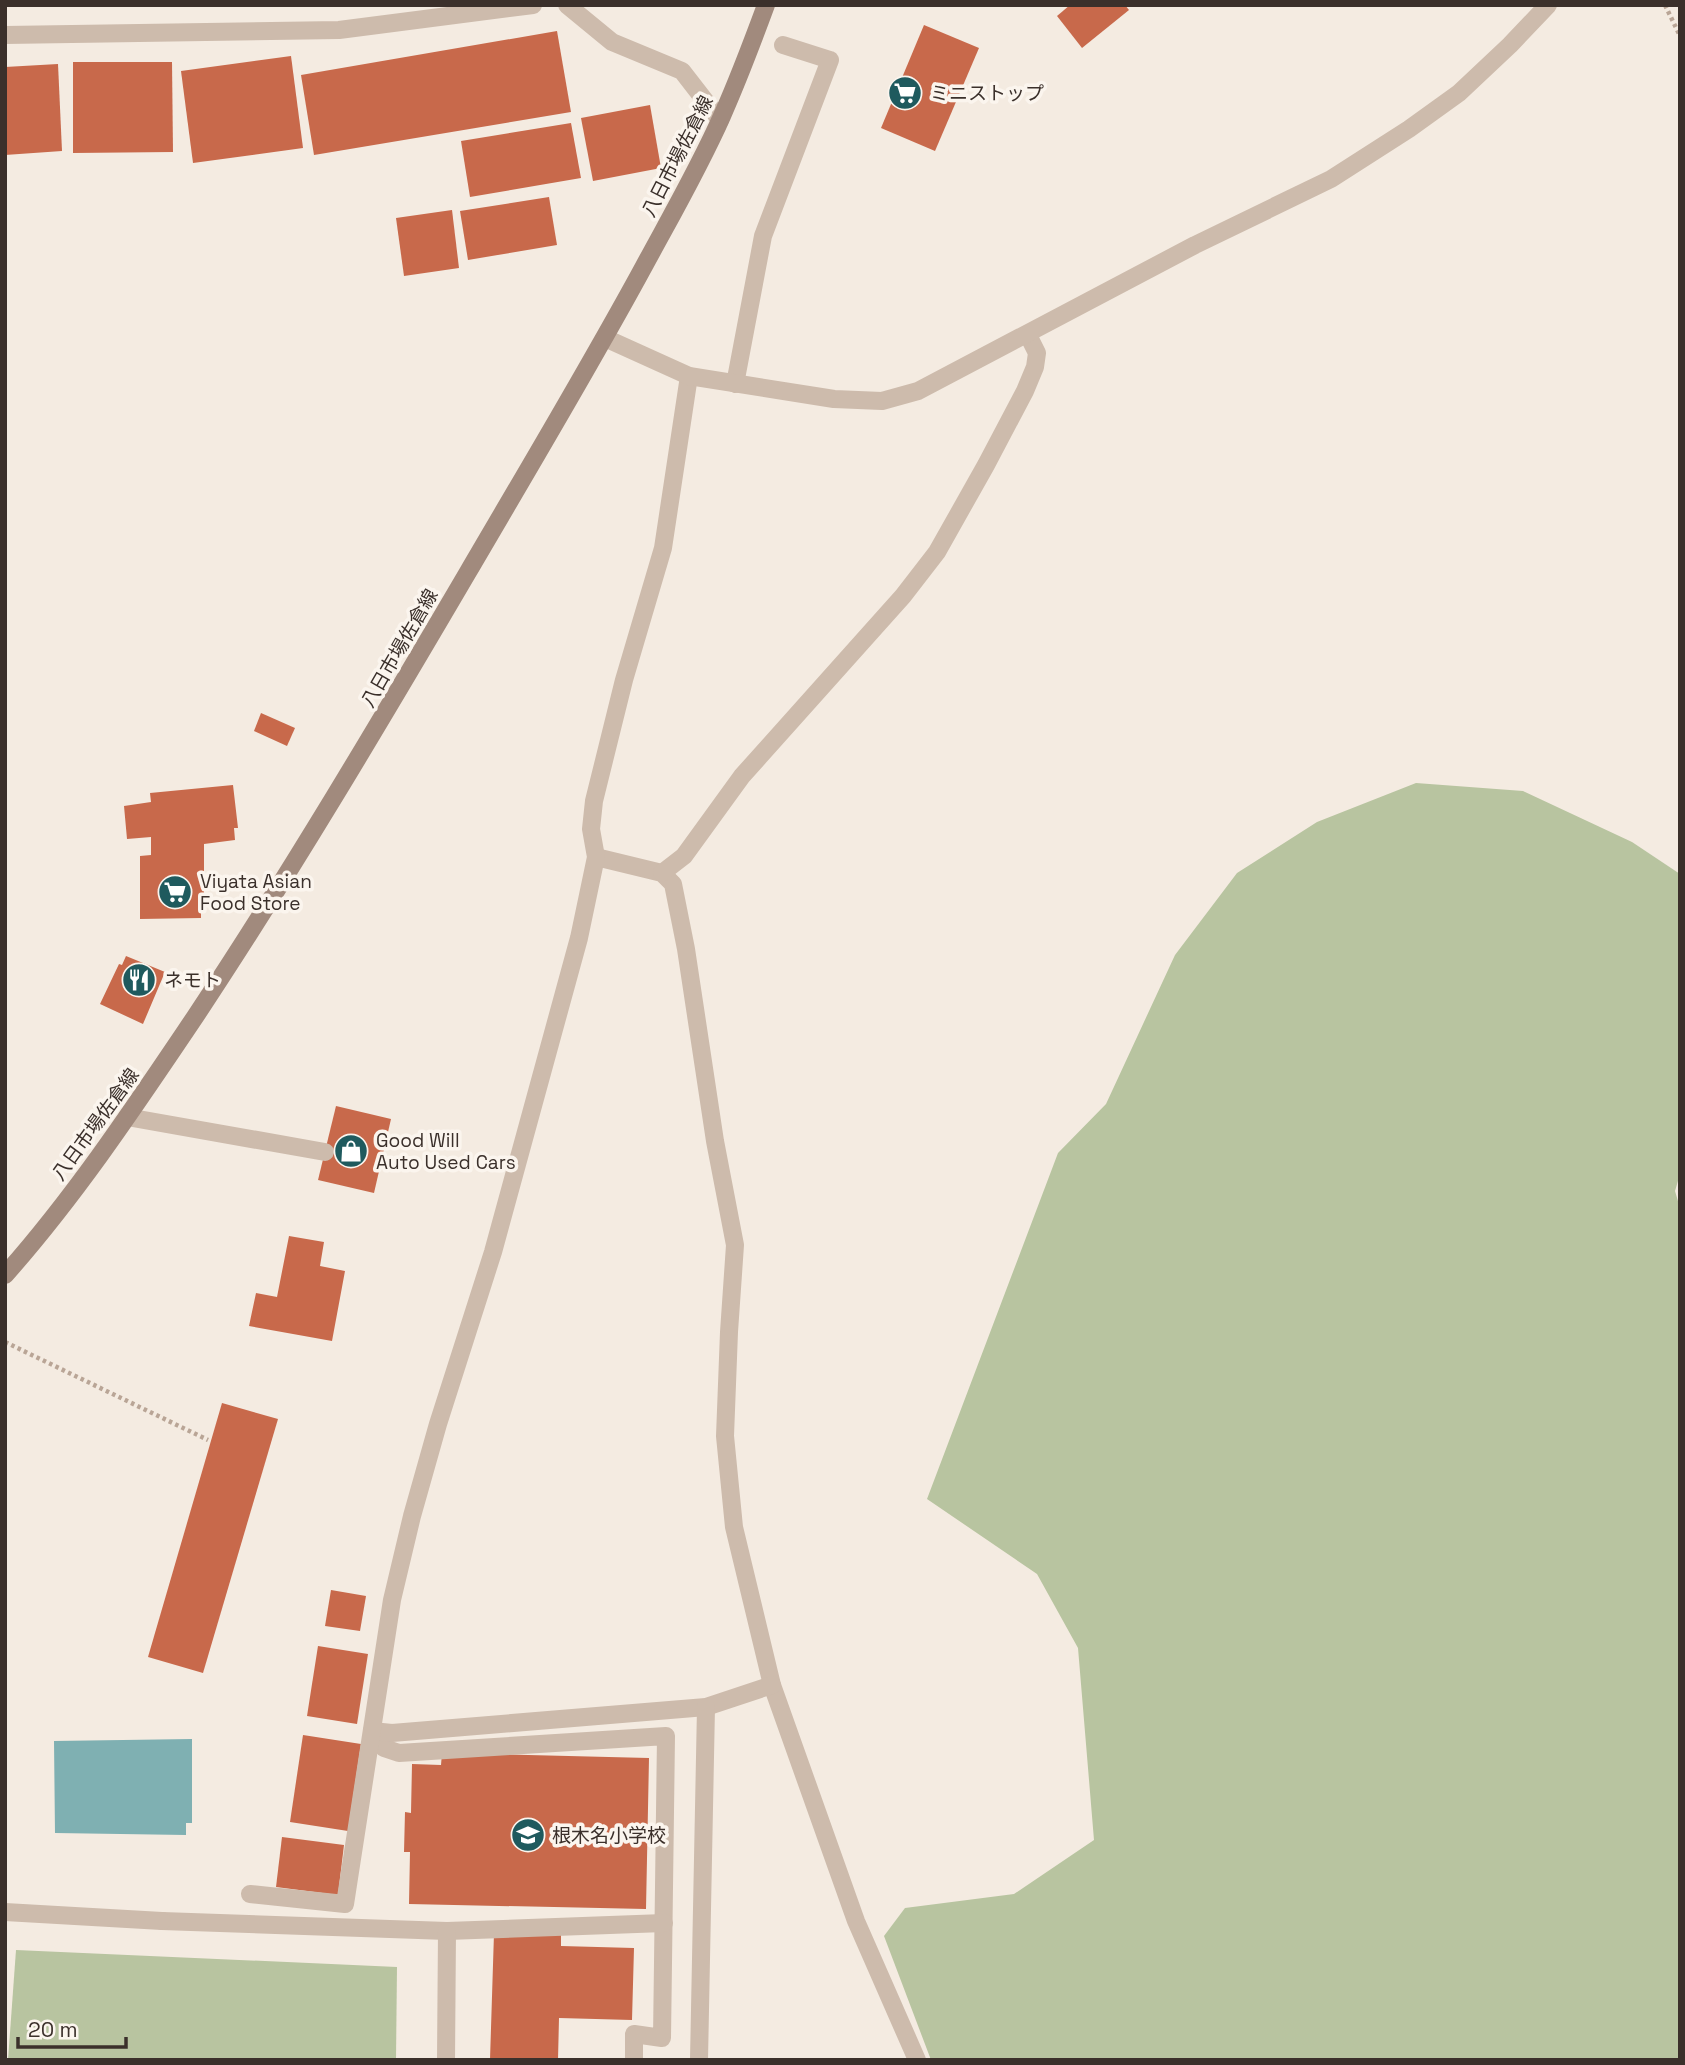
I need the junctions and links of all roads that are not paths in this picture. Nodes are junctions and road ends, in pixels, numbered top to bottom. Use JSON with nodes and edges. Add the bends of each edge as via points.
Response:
{"nodes":[{"id":1,"x":533,"y":5,"type":"edge"},
{"id":2,"x":567,"y":5,"type":"edge"},
{"id":3,"x":766,"y":5,"type":"edge"},
{"id":4,"x":1548,"y":5,"type":"edge"},
{"id":5,"x":5,"y":35,"type":"edge"},
{"id":6,"x":783,"y":45,"type":"dead end"},
{"id":7,"x":720,"y":120,"type":"junction"},
{"id":8,"x":1028,"y":335,"type":"junction"},
{"id":9,"x":604,"y":338,"type":"junction"},
{"id":10,"x":689,"y":376,"type":"junction"},
{"id":11,"x":735,"y":384,"type":"junction"},
{"id":12,"x":596,"y":857,"type":"junction"},
{"id":13,"x":662,"y":873,"type":"junction"},
{"id":14,"x":127,"y":1117,"type":"junction"},
{"id":15,"x":325,"y":1153,"type":"dead end"},
{"id":16,"x":5,"y":1275,"type":"edge"},
{"id":17,"x":772,"y":1685,"type":"junction"},
{"id":18,"x":706,"y":1707,"type":"junction"},
{"id":19,"x":372,"y":1731,"type":"junction"},
{"id":20,"x":250,"y":1894,"type":"dead end"},
{"id":21,"x":5,"y":1912,"type":"edge"},
{"id":22,"x":664,"y":1923,"type":"junction"},
{"id":23,"x":447,"y":1931,"type":"junction"},
{"id":24,"x":446,"y":2060,"type":"edge"},
{"id":25,"x":634,"y":2060,"type":"edge"},
{"id":26,"x":699,"y":2060,"type":"edge"},
{"id":27,"x":917,"y":2060,"type":"edge"}],
"edges":[{"from":1,"to":5,"type":"street","via":[[339,30]]},
{"from":2,"to":7,"type":"street","via":[[612,41],[682,71]]},
{"from":3,"to":7,"type":"main road","name":"八日市場佐倉線"},
{"from":4,"to":8,"type":"street","via":[[1459,93],[1342,172]]},
{"from":6,"to":11,"type":"street","via":[[830,60],[763,236]]},
{"from":7,"to":9,"type":"main road","name":"八日市場佐倉線"},
{"from":8,"to":11,"type":"street","via":[[918,391],[881,401]]},
{"from":8,"to":13,"type":"street","via":[[1037,353],[1025,391],[937,552],[904,596],[742,776],[684,856]]},
{"from":9,"to":10,"type":"street"},
{"from":9,"to":14,"type":"main road","name":"八日市場佐倉線","via":[[367,744]]},
{"from":10,"to":11,"type":"street"},
{"from":10,"to":12,"type":"street","via":[[663,548],[594,801],[591,830]]},
{"from":12,"to":13,"type":"street"},
{"from":12,"to":19,"type":"street","via":[[524,1143],[412,1516],[392,1600]]},
{"from":13,"to":17,"type":"street","via":[[673,884],[686,949],[735,1245],[725,1436],[734,1527]]},
{"from":14,"to":15,"type":"street"},
{"from":14,"to":16,"type":"main road","name":"八日市場佐倉線","via":[[38,1238]]},
{"from":17,"to":18,"type":"street"},
{"from":17,"to":27,"type":"street","via":[[856,1921]]},
{"from":18,"to":19,"type":"street"},
{"from":18,"to":26,"type":"street"},
{"from":19,"to":20,"type":"street","via":[[345,1904]]},
{"from":19,"to":22,"type":"street","via":[[384,1748],[399,1753],[667,1736]]},
{"from":21,"to":23,"type":"street"},
{"from":22,"to":23,"type":"street"},
{"from":22,"to":25,"type":"street","via":[[662,2038],[634,2034]]},
{"from":23,"to":24,"type":"street"}]}
